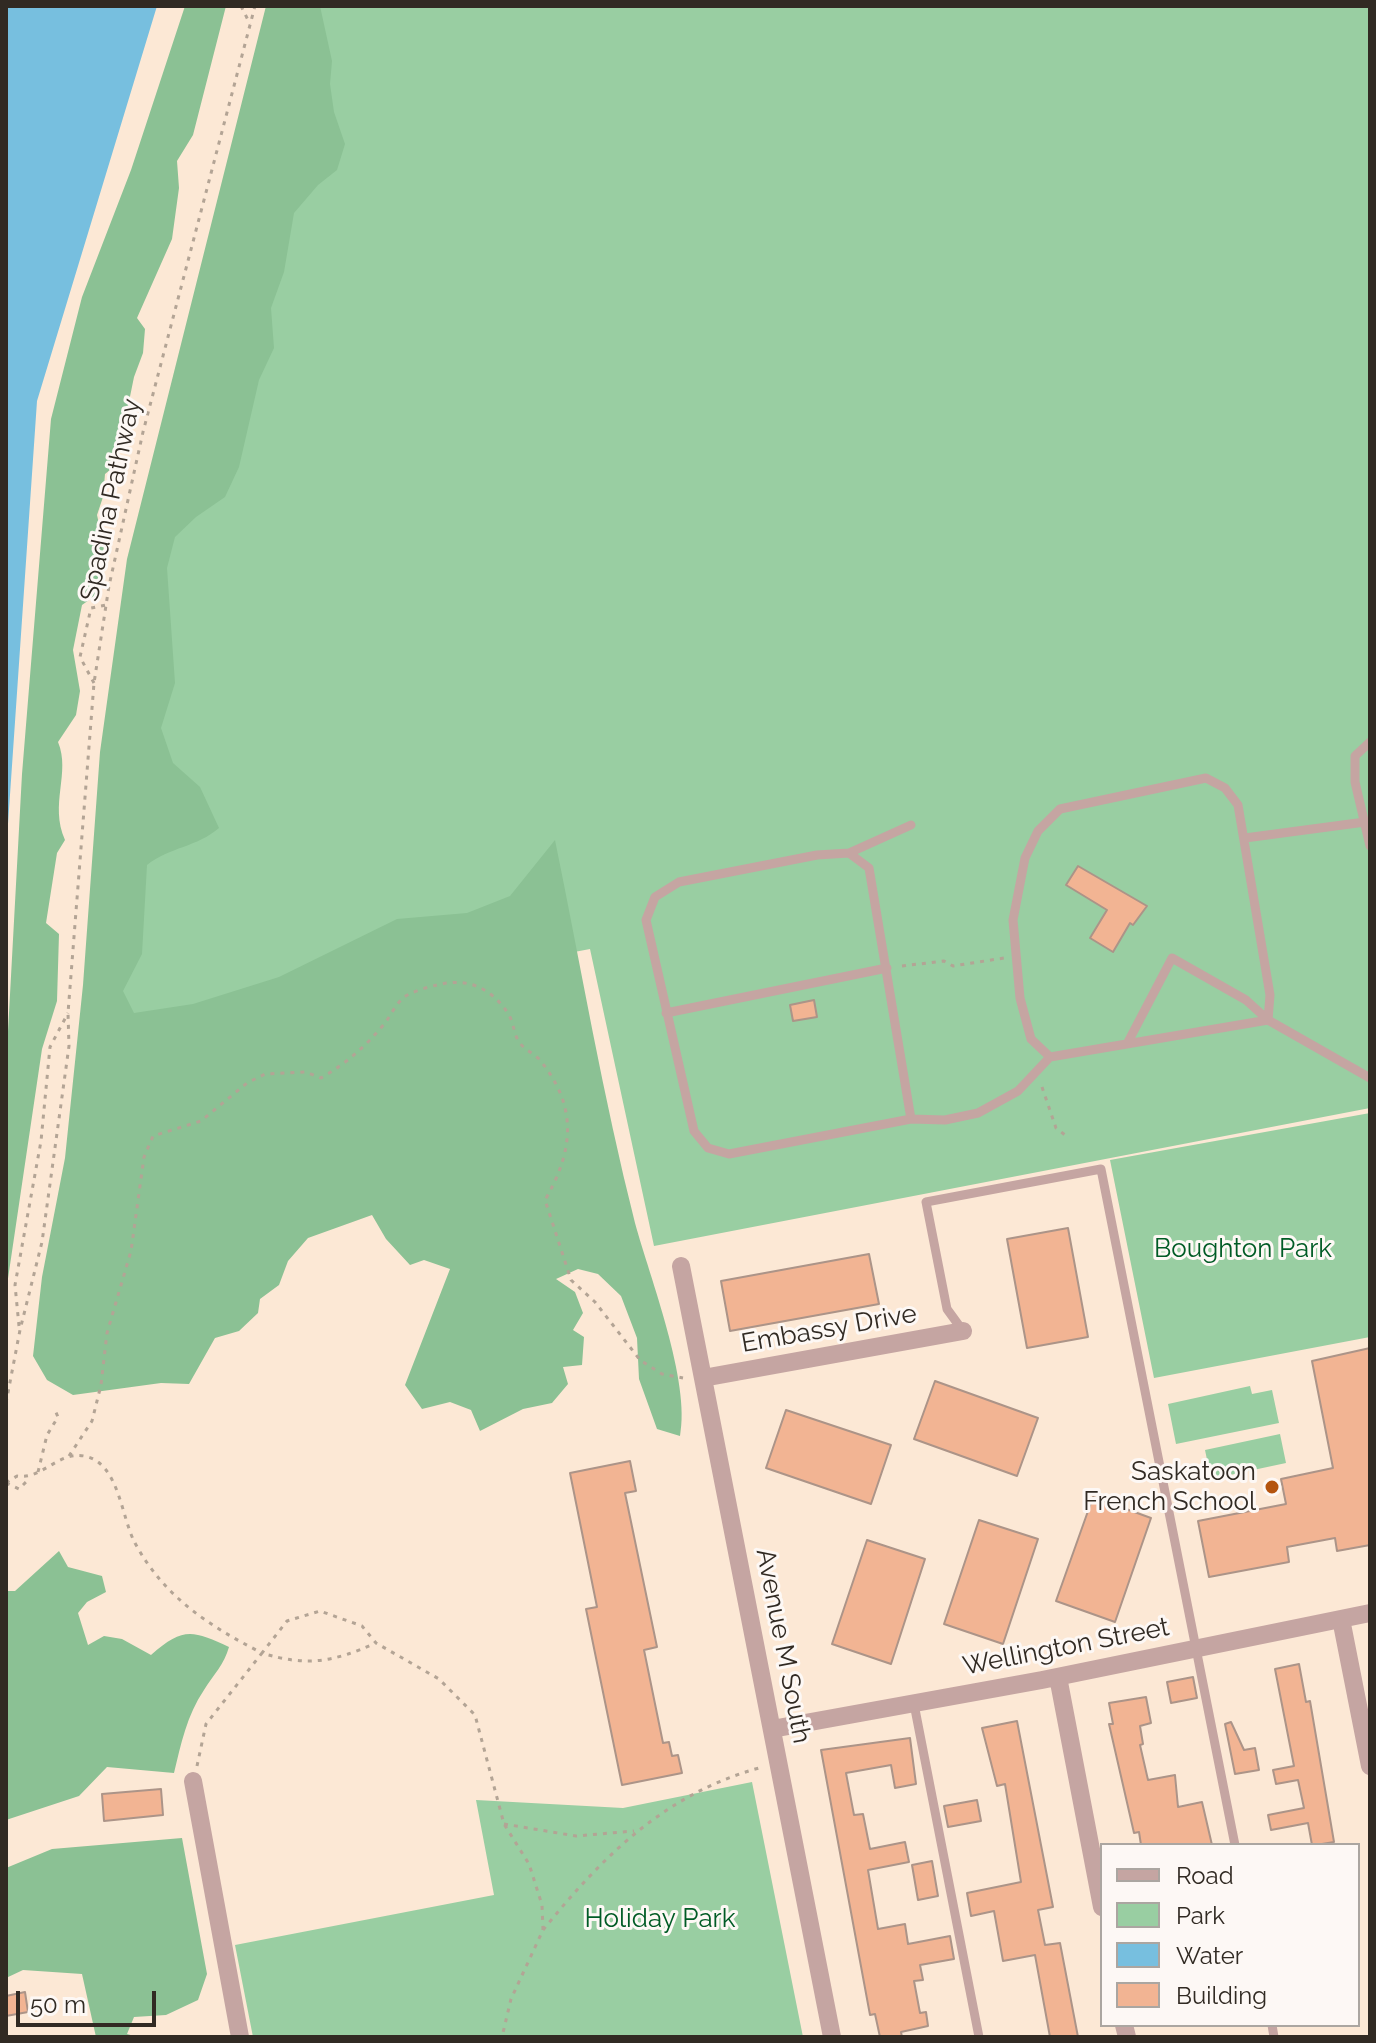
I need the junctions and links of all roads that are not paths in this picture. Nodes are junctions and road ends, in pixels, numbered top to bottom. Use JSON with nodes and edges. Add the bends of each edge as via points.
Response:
{"nodes":[{"id":1,"x":1370,"y":742,"type":"edge"},
{"id":2,"x":1365,"y":822,"type":"junction"},
{"id":3,"x":911,"y":825,"type":"dead end"},
{"id":4,"x":1245,"y":838,"type":"junction"},
{"id":5,"x":1370,"y":846,"type":"edge"},
{"id":6,"x":849,"y":853,"type":"junction"},
{"id":7,"x":887,"y":968,"type":"junction"},
{"id":8,"x":666,"y":1013,"type":"junction"},
{"id":9,"x":1268,"y":1020,"type":"junction"},
{"id":10,"x":1128,"y":1042,"type":"junction"},
{"id":11,"x":1050,"y":1057,"type":"junction"},
{"id":12,"x":1370,"y":1078,"type":"edge"},
{"id":13,"x":911,"y":1119,"type":"junction"},
{"id":14,"x":681,"y":1266,"type":"dead end"},
{"id":15,"x":963,"y":1331,"type":"joint"},
{"id":16,"x":703,"y":1378,"type":"junction"},
{"id":17,"x":1370,"y":1613,"type":"edge"},
{"id":18,"x":1341,"y":1619,"type":"junction"},
{"id":19,"x":1196,"y":1648,"type":"junction"},
{"id":20,"x":1058,"y":1677,"type":"junction"},
{"id":21,"x":914,"y":1704,"type":"junction"},
{"id":22,"x":772,"y":1729,"type":"junction"},
{"id":23,"x":1370,"y":1766,"type":"edge"},
{"id":24,"x":193,"y":1781,"type":"road end"},
{"id":25,"x":1235,"y":1843,"type":"edge"},
{"id":26,"x":1100,"y":1897,"type":"edge"},
{"id":27,"x":240,"y":2037,"type":"edge"},
{"id":28,"x":832,"y":2037,"type":"edge"},
{"id":29,"x":979,"y":2037,"type":"edge"}],
"edges":[{"from":1,"to":2,"type":"lane","via":[[1355,756]]},
{"from":2,"to":4,"type":"lane"},
{"from":2,"to":5,"type":"lane"},
{"from":3,"to":6,"type":"lane"},
{"from":4,"to":9,"type":"lane","via":[[1270,995]]},
{"from":4,"to":11,"type":"lane","via":[[1238,805],[1225,788],[1206,778],[1060,809],[1038,831],[1025,858],[1013,920],[1020,998],[1031,1039]]},
{"from":6,"to":7,"type":"lane","via":[[869,868]]},
{"from":6,"to":8,"type":"lane","via":[[679,882],[655,897],[646,920]]},
{"from":7,"to":8,"type":"lane"},
{"from":7,"to":13,"type":"lane"},
{"from":8,"to":13,"type":"lane","via":[[694,1131],[708,1148],[729,1154]]},
{"from":9,"to":10,"type":"lane"},
{"from":9,"to":10,"type":"lane","via":[[1246,1000],[1172,958]]},
{"from":9,"to":12,"type":"lane"},
{"from":10,"to":11,"type":"lane"},
{"from":11,"to":13,"type":"lane","via":[[1018,1091],[978,1113],[945,1120]]},
{"from":14,"to":16,"type":"street","name":"Avenue M South"},
{"from":15,"to":16,"type":"street","name":"Embassy Drive"},
{"from":15,"to":19,"type":"lane","via":[[947,1309],[926,1202],[1101,1169]]},
{"from":16,"to":22,"type":"street","name":"Avenue M South"},
{"from":17,"to":18,"type":"street","name":"Wellington Street"},
{"from":18,"to":19,"type":"street","name":"Wellington Street"},
{"from":18,"to":23,"type":"street"},
{"from":19,"to":20,"type":"street","name":"Wellington Street"},
{"from":19,"to":25,"type":"lane"},
{"from":20,"to":21,"type":"street","name":"Wellington Street"},
{"from":20,"to":26,"type":"street"},
{"from":21,"to":22,"type":"street","name":"Wellington Street"},
{"from":21,"to":29,"type":"lane"},
{"from":22,"to":28,"type":"street","name":"Avenue M South"},
{"from":24,"to":27,"type":"street"}]}
